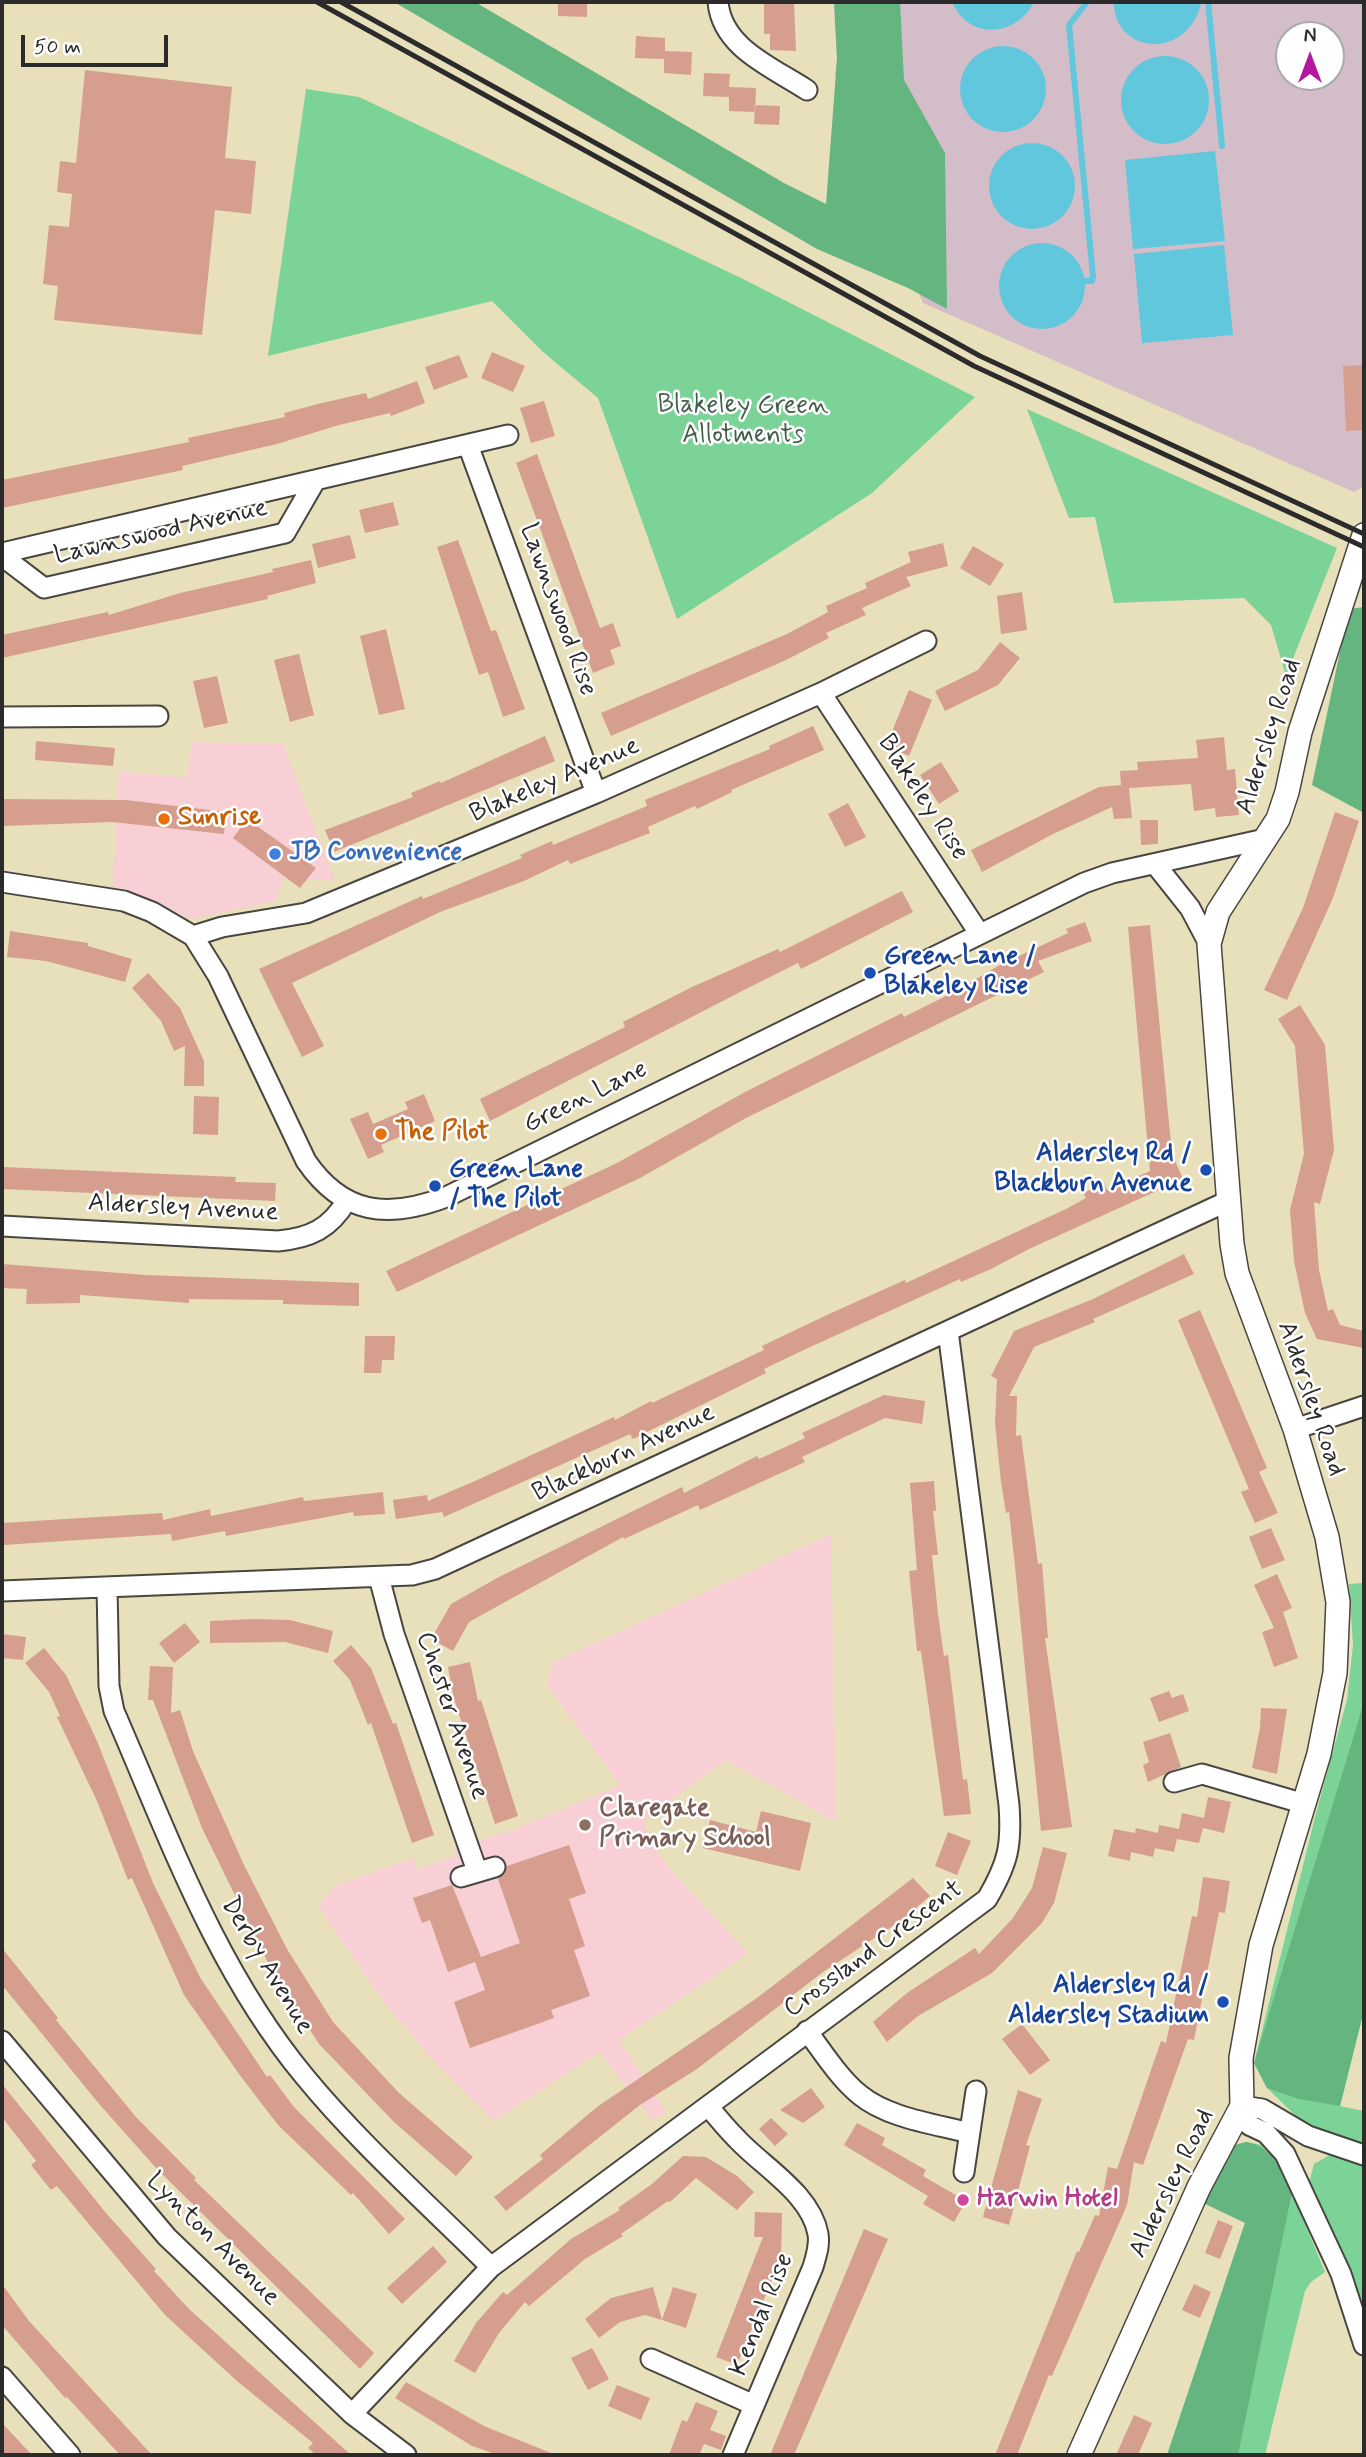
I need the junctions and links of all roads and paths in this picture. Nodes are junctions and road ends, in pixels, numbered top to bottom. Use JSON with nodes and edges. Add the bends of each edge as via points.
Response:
{"nodes":[{"id":1,"x":718,"y":2,"type":"edge"},
{"id":2,"x":807,"y":90,"type":"dead end"},
{"id":3,"x":508,"y":435,"type":"dead end"},
{"id":4,"x":468,"y":445,"type":"junction"},
{"id":5,"x":315,"y":481,"type":"junction"},
{"id":6,"x":1361,"y":545,"type":"edge"},
{"id":7,"x":2,"y":555,"type":"edge"},
{"id":8,"x":926,"y":641,"type":"dead end"},
{"id":9,"x":821,"y":692,"type":"junction"},
{"id":10,"x":158,"y":716,"type":"dead end"},
{"id":11,"x":2,"y":717,"type":"edge"},
{"id":12,"x":596,"y":793,"type":"junction"},
{"id":13,"x":1265,"y":839,"type":"junction"},
{"id":14,"x":1155,"y":864,"type":"junction"},
{"id":15,"x":2,"y":882,"type":"edge"},
{"id":16,"x":979,"y":933,"type":"junction"},
{"id":17,"x":192,"y":936,"type":"junction"},
{"id":18,"x":1209,"y":944,"type":"junction"},
{"id":19,"x":346,"y":1200,"type":"junction"},
{"id":20,"x":1228,"y":1201,"type":"junction"},
{"id":21,"x":2,"y":1226,"type":"edge"},
{"id":22,"x":948,"y":1331,"type":"junction"},
{"id":23,"x":1364,"y":1406,"type":"edge"},
{"id":24,"x":1295,"y":1429,"type":"junction"},
{"id":25,"x":379,"y":1577,"type":"junction"},
{"id":26,"x":107,"y":1587,"type":"junction"},
{"id":27,"x":2,"y":1591,"type":"edge"},
{"id":28,"x":1174,"y":1782,"type":"dead end"},
{"id":29,"x":1305,"y":1804,"type":"junction"},
{"id":30,"x":478,"y":1872,"type":"dead end"},
{"id":31,"x":807,"y":2031,"type":"junction"},
{"id":32,"x":2,"y":2041,"type":"edge"},
{"id":33,"x":976,"y":2091,"type":"dead end"},
{"id":34,"x":708,"y":2106,"type":"junction"},
{"id":35,"x":1242,"y":2106,"type":"junction"},
{"id":36,"x":969,"y":2133,"type":"junction"},
{"id":37,"x":1364,"y":2155,"type":"edge"},
{"id":38,"x":964,"y":2172,"type":"dead end"},
{"id":39,"x":491,"y":2267,"type":"junction"},
{"id":40,"x":1364,"y":2345,"type":"edge"},
{"id":41,"x":650,"y":2359,"type":"dead end"},
{"id":42,"x":2,"y":2377,"type":"edge"},
{"id":43,"x":754,"y":2405,"type":"junction"},
{"id":44,"x":352,"y":2414,"type":"junction"},
{"id":45,"x":70,"y":2455,"type":"edge"},
{"id":46,"x":406,"y":2455,"type":"edge"},
{"id":47,"x":733,"y":2455,"type":"edge"},
{"id":48,"x":1080,"y":2455,"type":"edge"}],
"edges":[{"from":1,"to":2,"type":"street","via":[[721,22],[732,40]]},
{"from":3,"to":4,"type":"street","name":"Lawnswood Avenue"},
{"from":4,"to":5,"type":"street","name":"Lawnswood Avenue"},
{"from":4,"to":12,"type":"street","name":"Lawnswood Rise"},
{"from":5,"to":7,"type":"street","name":"Lawnswood Avenue"},
{"from":5,"to":7,"type":"street","name":"Lawnswood Avenue","via":[[285,533],[44,588]]},
{"from":6,"to":13,"type":"street","name":"Aldersley Road","via":[[1300,732],[1287,792]]},
{"from":8,"to":9,"type":"street","name":"Blakeley Avenue"},
{"from":9,"to":12,"type":"street","name":"Blakeley Avenue"},
{"from":9,"to":16,"type":"street","name":"Blakeley Rise"},
{"from":10,"to":11,"type":"street"},
{"from":12,"to":17,"type":"street","name":"Blakeley Avenue","via":[[306,913]]},
{"from":13,"to":14,"type":"street","name":"Green Lane"},
{"from":13,"to":18,"type":"street","name":"Aldersley Road","via":[[1217,912]]},
{"from":14,"to":16,"type":"street","name":"Green Lane","via":[[1084,883]]},
{"from":14,"to":18,"type":"street","via":[[1190,908]]},
{"from":15,"to":17,"type":"street","name":"Green Lane","via":[[124,901]]},
{"from":16,"to":19,"type":"street","name":"Green Lane","via":[[446,1197],[413,1209],[365,1207]]},
{"from":17,"to":19,"type":"street","name":"Green Lane","via":[[218,976],[306,1161],[330,1191]]},
{"from":18,"to":20,"type":"street","name":"Aldersley Road"},
{"from":19,"to":21,"type":"street","name":"Aldersley Avenue","via":[[315,1234],[278,1241]]},
{"from":20,"to":22,"type":"street","name":"Blackburn Avenue"},
{"from":20,"to":24,"type":"street","name":"Aldersley Road","via":[[1237,1273]]},
{"from":22,"to":25,"type":"street","name":"Blackburn Avenue","via":[[447,1564],[412,1576]]},
{"from":22,"to":31,"type":"street","name":"Crossland Crescent","via":[[1009,1805],[1009,1853],[987,1899]]},
{"from":23,"to":24,"type":"street"},
{"from":24,"to":29,"type":"street","name":"Aldersley Road","via":[[1326,1537],[1338,1602],[1329,1714]]},
{"from":25,"to":26,"type":"street","name":"Blackburn Avenue"},
{"from":25,"to":30,"type":"street","name":"Chester Avenue","via":[[394,1634]]},
{"from":26,"to":27,"type":"street","name":"Blackburn Avenue"},
{"from":26,"to":39,"type":"street","name":"Derby Avenue","via":[[109,1686],[114,1711],[204,1921],[228,1964],[305,2077]]},
{"from":28,"to":29,"type":"street","via":[[1202,1774]]},
{"from":29,"to":35,"type":"street","name":"Aldersley Road","via":[[1261,1945],[1241,2058]]},
{"from":31,"to":34,"type":"street","name":"Crossland Crescent"},
{"from":31,"to":36,"type":"street","via":[[860,2095],[922,2121]]},
{"from":32,"to":44,"type":"street","name":"Lynton Avenue","via":[[167,2236]]},
{"from":33,"to":36,"type":"street"},
{"from":34,"to":39,"type":"street","name":"Crossland Crescent"},
{"from":34,"to":43,"type":"street","name":"Kendal Rise","via":[[801,2202],[818,2234],[813,2267]]},
{"from":35,"to":37,"type":"street","via":[[1262,2109],[1308,2136]]},
{"from":35,"to":40,"type":"street","via":[[1249,2125],[1278,2144],[1295,2174],[1341,2273]]},
{"from":35,"to":48,"type":"street","name":"Aldersley Road","via":[[1199,2187]]},
{"from":36,"to":38,"type":"street"},
{"from":39,"to":44,"type":"street","name":"Crossland Crescent"},
{"from":41,"to":43,"type":"street"},
{"from":42,"to":45,"type":"street"},
{"from":43,"to":47,"type":"street","name":"Kendal Rise"},
{"from":44,"to":46,"type":"street","name":"Lynton Avenue"}]}
